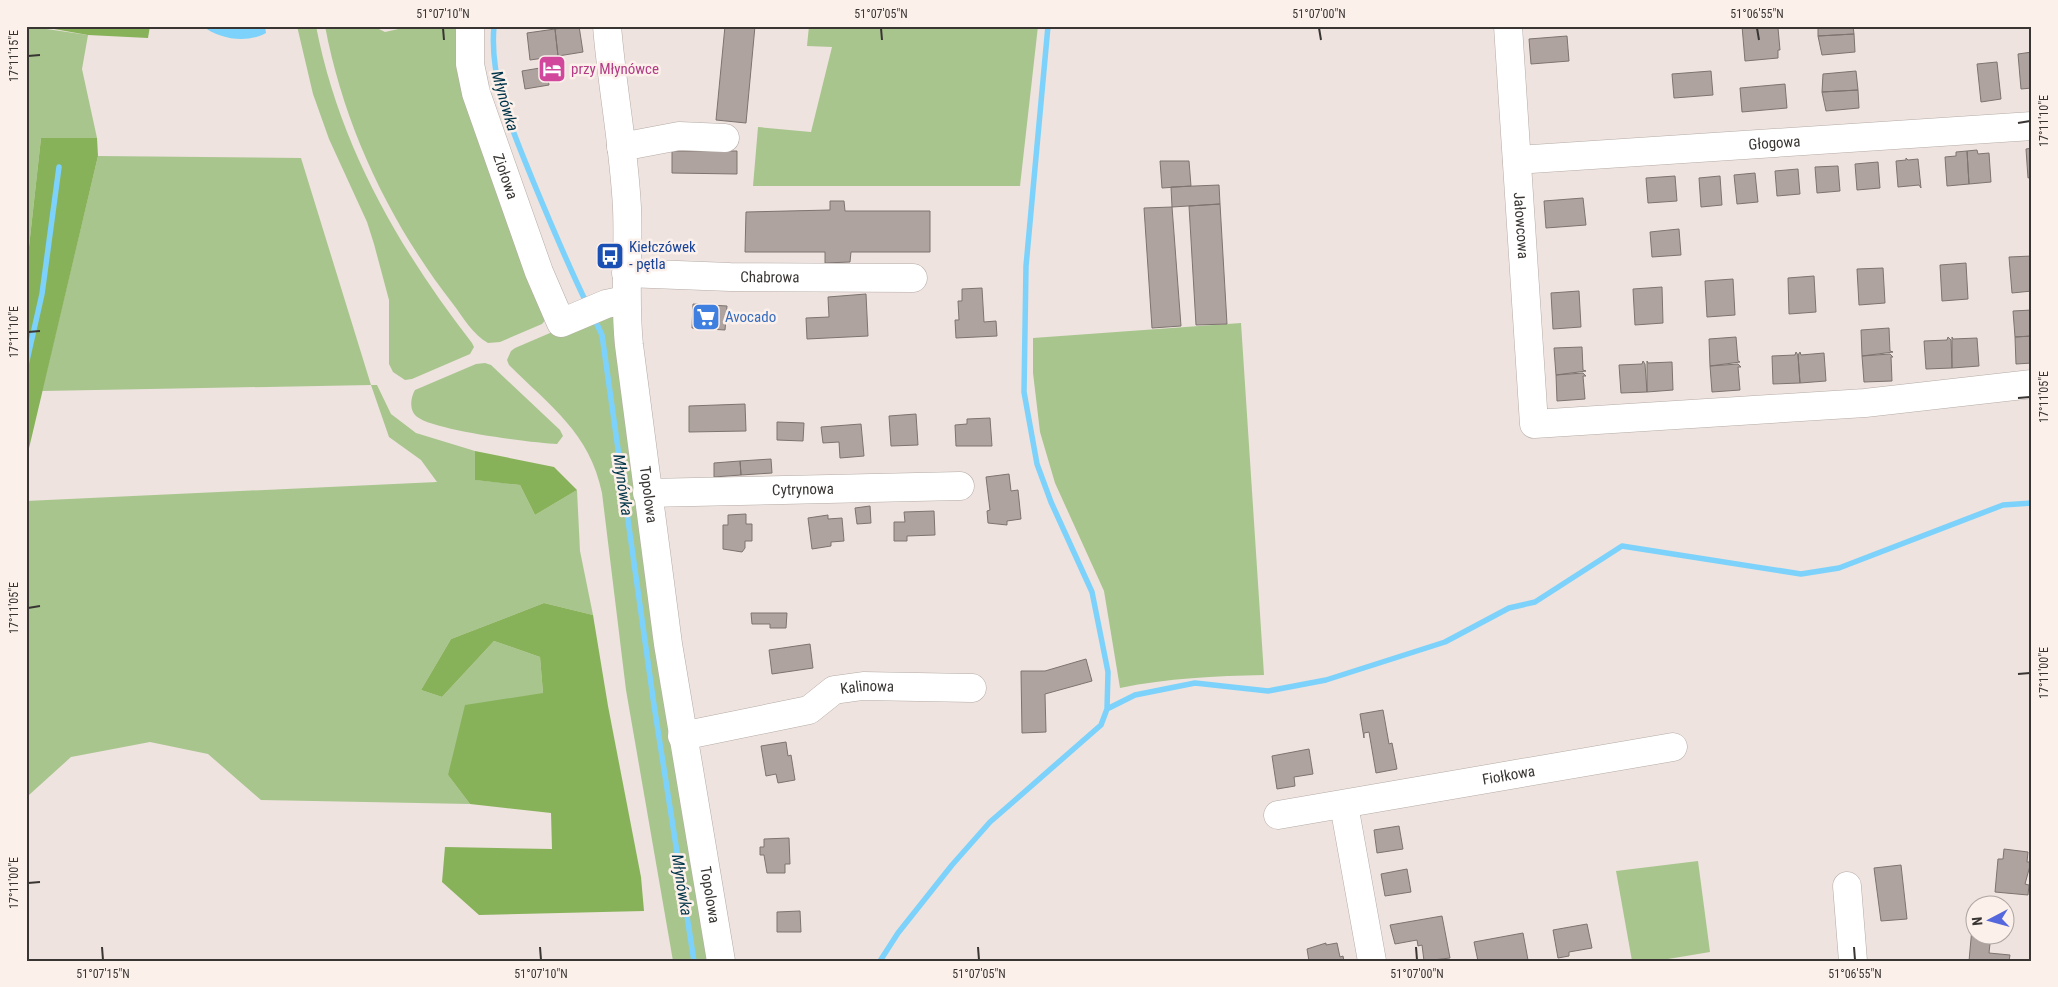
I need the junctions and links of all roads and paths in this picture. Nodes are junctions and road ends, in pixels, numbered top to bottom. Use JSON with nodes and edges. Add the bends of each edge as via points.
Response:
{"nodes":[{"id":1,"x":470,"y":26,"type":"edge"},
{"id":2,"x":607,"y":26,"type":"edge"},
{"id":3,"x":1508,"y":26,"type":"edge"},
{"id":4,"x":2032,"y":126,"type":"edge"},
{"id":5,"x":724,"y":138,"type":"dead end"},
{"id":6,"x":621,"y":147,"type":"junction"},
{"id":7,"x":1517,"y":160,"type":"junction"},
{"id":8,"x":913,"y":278,"type":"dead end"},
{"id":9,"x":619,"y":292,"type":"junction"},
{"id":10,"x":2032,"y":384,"type":"edge"},
{"id":11,"x":960,"y":486,"type":"dead end"},
{"id":12,"x":647,"y":493,"type":"junction"},
{"id":13,"x":972,"y":688,"type":"dead end"},
{"id":14,"x":682,"y":736,"type":"junction"},
{"id":15,"x":1673,"y":747,"type":"dead end"},
{"id":16,"x":1344,"y":804,"type":"junction"},
{"id":17,"x":1278,"y":815,"type":"dead end"},
{"id":18,"x":1847,"y":886,"type":"dead end"},
{"id":19,"x":721,"y":961,"type":"edge"},
{"id":20,"x":1372,"y":961,"type":"edge"},
{"id":21,"x":1853,"y":961,"type":"edge"}],
"edges":[{"from":1,"to":9,"type":"street","name":"Ziołowa","via":[[470,64],[476,93],[539,272],[566,320]]},
{"from":2,"to":6,"type":"street","name":"Topolowa"},
{"from":3,"to":7,"type":"street","name":"Jałowcowa"},
{"from":4,"to":7,"type":"street","name":"Głogowa"},
{"from":5,"to":6,"type":"street","via":[[679,136]]},
{"from":6,"to":9,"type":"street","name":"Topolowa","via":[[627,210]]},
{"from":7,"to":10,"type":"street","name":"Jałowcowa","via":[[1534,424],[1865,403]]},
{"from":8,"to":9,"type":"street","name":"Chabrowa","via":[[730,278]]},
{"from":9,"to":12,"type":"street","name":"Topolowa"},
{"from":11,"to":12,"type":"street","name":"Cytrynowa"},
{"from":12,"to":14,"type":"street","name":"Topolowa"},
{"from":13,"to":14,"type":"street","name":"Kalinowa","via":[[863,686],[834,690],[809,710]]},
{"from":14,"to":19,"type":"street","name":"Topolowa"},
{"from":15,"to":16,"type":"street","name":"Fiołkowa"},
{"from":16,"to":17,"type":"street","name":"Fiołkowa"},
{"from":16,"to":20,"type":"street"},
{"from":18,"to":21,"type":"street"}]}
